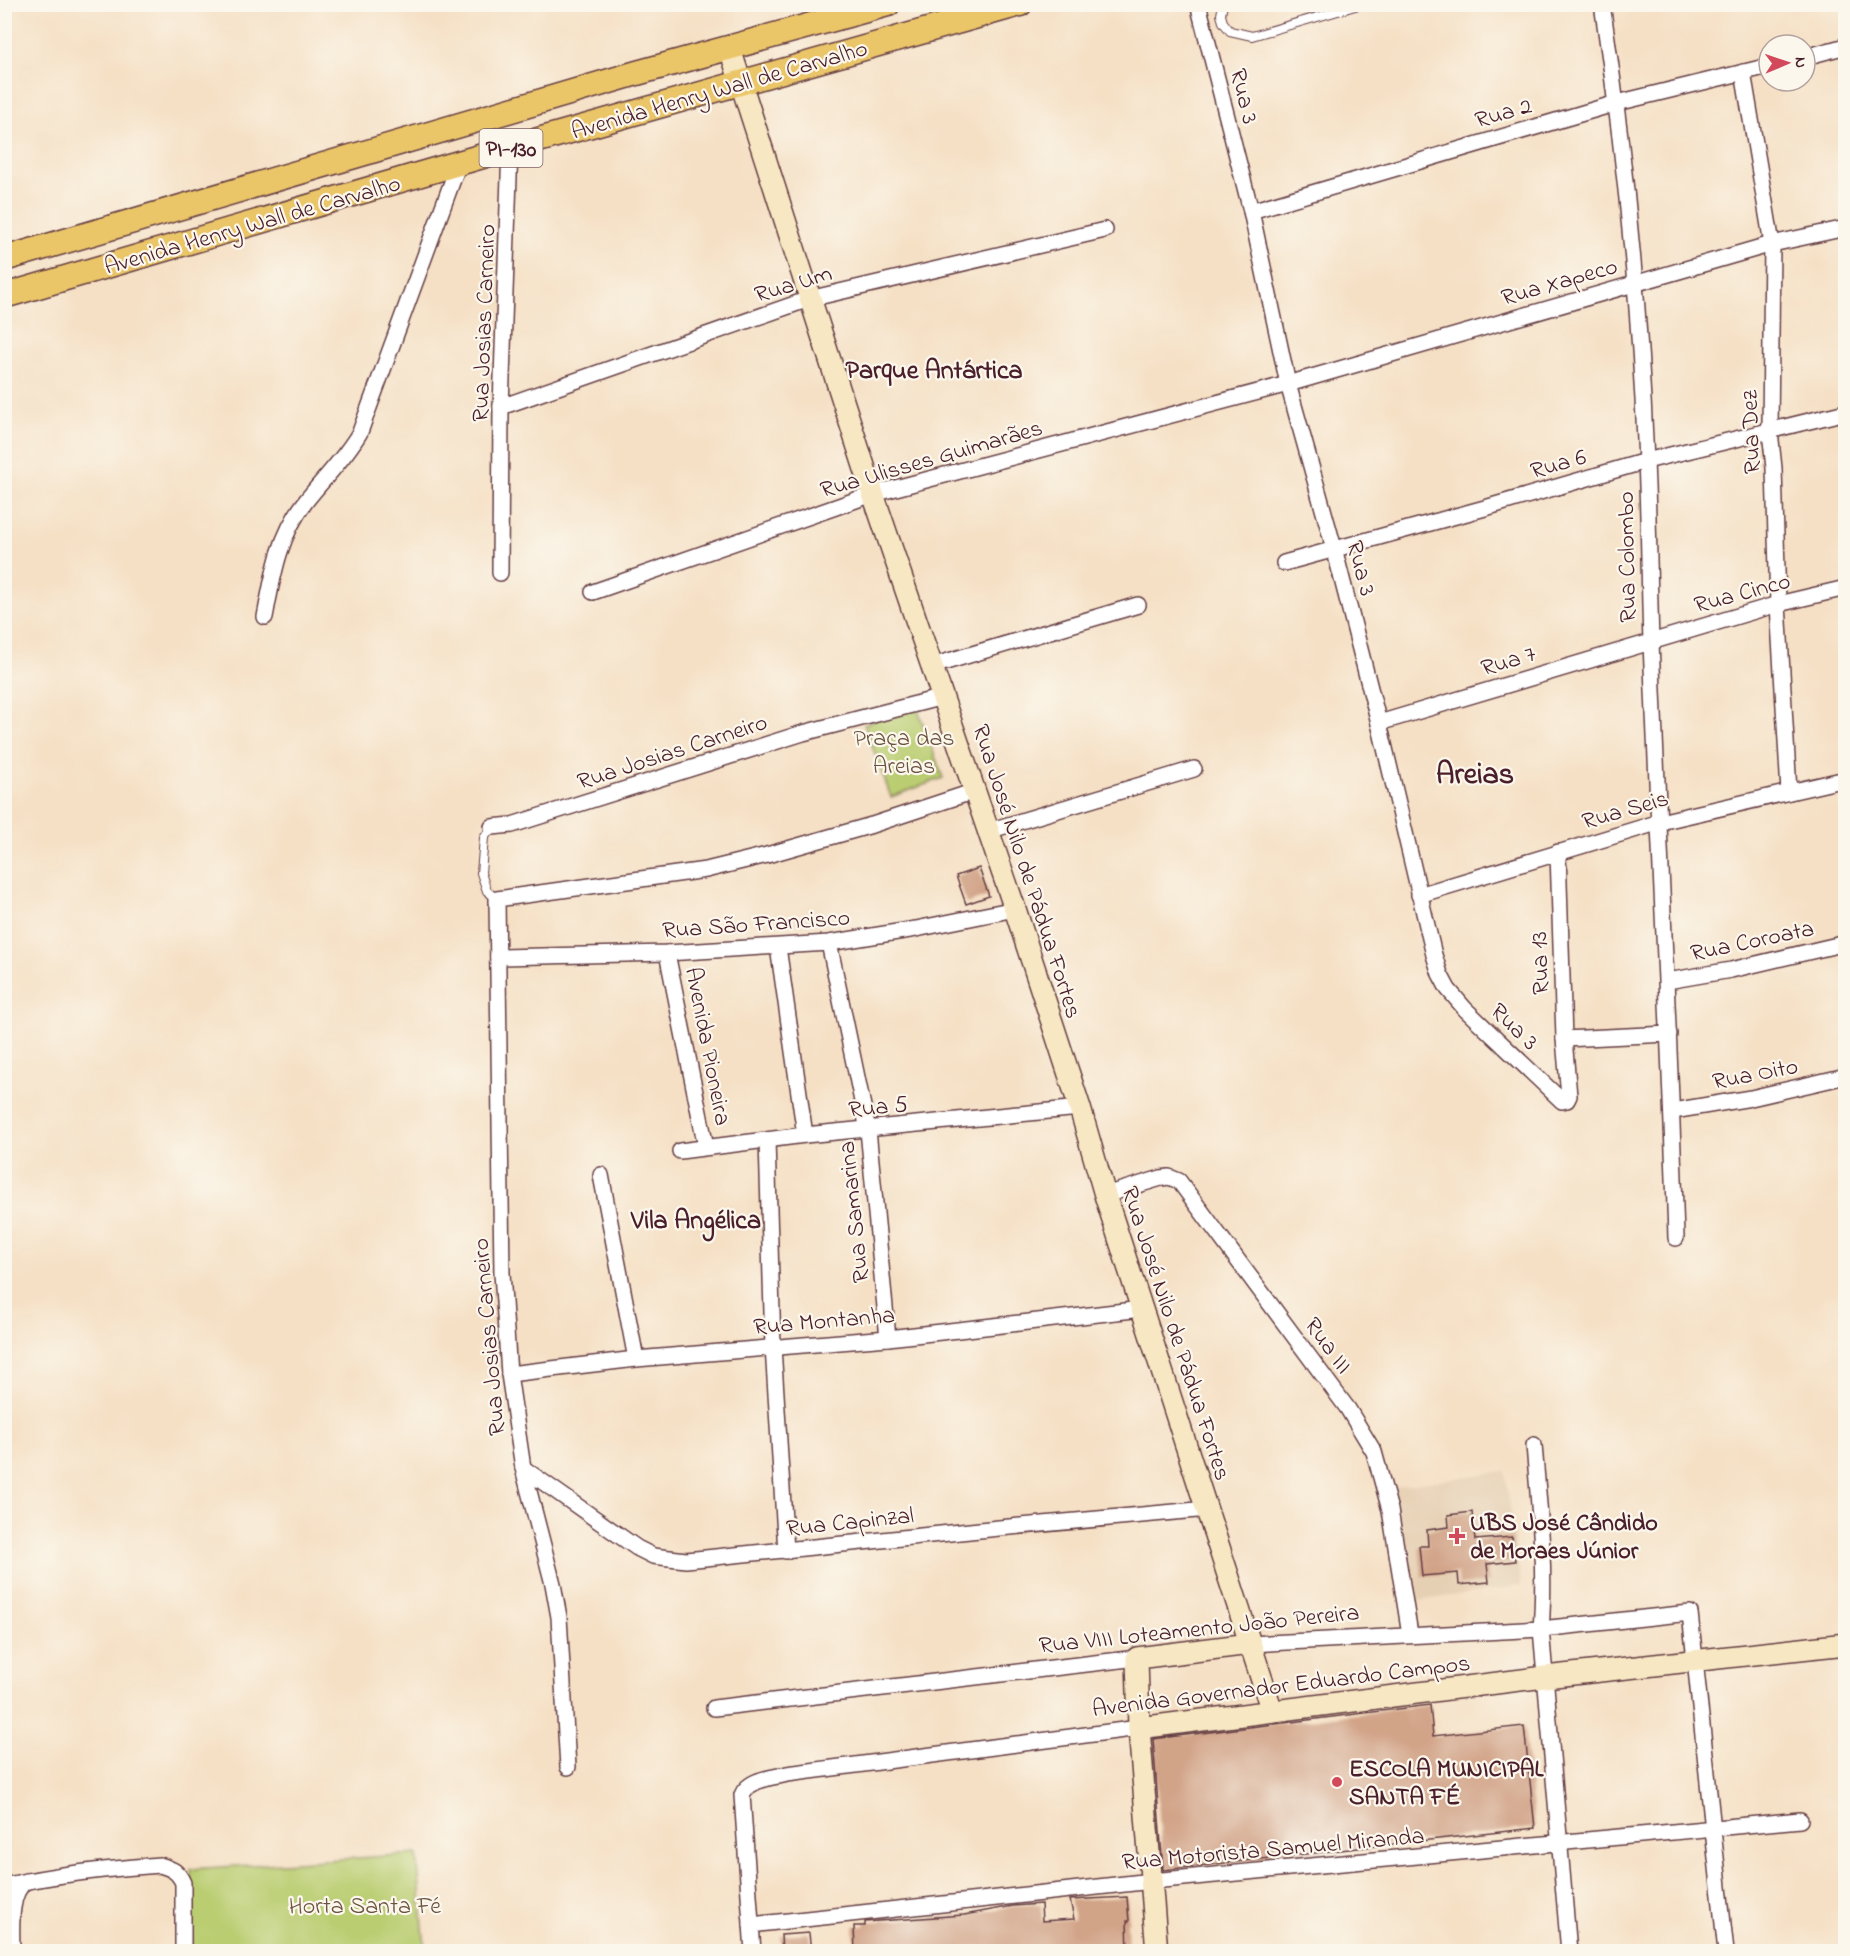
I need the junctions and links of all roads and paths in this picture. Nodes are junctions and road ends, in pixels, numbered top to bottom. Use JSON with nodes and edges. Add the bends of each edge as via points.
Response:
{"nodes":[{"id":1,"x":888,"y":4,"type":"edge"},
{"id":2,"x":1020,"y":4,"type":"edge"},
{"id":3,"x":1198,"y":4,"type":"edge"},
{"id":4,"x":1223,"y":4,"type":"edge"},
{"id":5,"x":1362,"y":4,"type":"edge"},
{"id":6,"x":1602,"y":4,"type":"edge"},
{"id":7,"x":1845,"y":46,"type":"edge"},
{"id":8,"x":730,"y":49,"type":"junction"},
{"id":9,"x":1817,"y":54,"type":"edge"},
{"id":10,"x":1757,"y":69,"type":"edge"},
{"id":11,"x":1743,"y":72,"type":"junction"},
{"id":12,"x":740,"y":82,"type":"junction"},
{"id":13,"x":1617,"y":103,"type":"junction"},
{"id":14,"x":510,"y":148,"type":"junction"},
{"id":15,"x":459,"y":163,"type":"junction"},
{"id":16,"x":278,"y":179,"type":"junction"},
{"id":17,"x":1251,"y":211,"type":"junction"},
{"id":18,"x":284,"y":215,"type":"junction"},
{"id":19,"x":1845,"y":228,"type":"edge"},
{"id":20,"x":1105,"y":230,"type":"dead end"},
{"id":21,"x":1772,"y":244,"type":"junction"},
{"id":22,"x":4,"y":259,"type":"edge"},
{"id":23,"x":1634,"y":283,"type":"junction"},
{"id":24,"x":4,"y":296,"type":"edge"},
{"id":25,"x":809,"y":299,"type":"junction"},
{"id":26,"x":1288,"y":384,"type":"junction"},
{"id":27,"x":501,"y":407,"type":"junction"},
{"id":28,"x":1845,"y":412,"type":"edge"},
{"id":29,"x":1770,"y":431,"type":"junction"},
{"id":30,"x":1646,"y":461,"type":"junction"},
{"id":31,"x":873,"y":494,"type":"junction"},
{"id":32,"x":1334,"y":548,"type":"junction"},
{"id":33,"x":1284,"y":563,"type":"dead end"},
{"id":34,"x":500,"y":573,"type":"dead end"},
{"id":35,"x":1845,"y":588,"type":"edge"},
{"id":36,"x":593,"y":592,"type":"dead end"},
{"id":37,"x":1778,"y":604,"type":"junction"},
{"id":38,"x":1138,"y":605,"type":"dead end"},
{"id":39,"x":265,"y":617,"type":"dead end"},
{"id":40,"x":1651,"y":641,"type":"junction"},
{"id":41,"x":932,"y":666,"type":"junction"},
{"id":42,"x":943,"y":697,"type":"junction"},
{"id":43,"x":1379,"y":723,"type":"junction"},
{"id":44,"x":1194,"y":769,"type":"dead end"},
{"id":45,"x":1845,"y":779,"type":"edge"},
{"id":46,"x":975,"y":791,"type":"junction"},
{"id":47,"x":1789,"y":792,"type":"junction"},
{"id":48,"x":1660,"y":822,"type":"junction"},
{"id":49,"x":492,"y":827,"type":"joint"},
{"id":50,"x":988,"y":831,"type":"junction"},
{"id":51,"x":1558,"y":852,"type":"junction"},
{"id":52,"x":1419,"y":895,"type":"junction"},
{"id":53,"x":496,"y":899,"type":"junction"},
{"id":54,"x":1015,"y":909,"type":"junction"},
{"id":55,"x":829,"y":943,"type":"junction"},
{"id":56,"x":1845,"y":943,"type":"edge"},
{"id":57,"x":778,"y":947,"type":"junction"},
{"id":58,"x":668,"y":953,"type":"junction"},
{"id":59,"x":498,"y":957,"type":"junction"},
{"id":60,"x":1667,"y":981,"type":"junction"},
{"id":61,"x":1669,"y":1034,"type":"junction"},
{"id":62,"x":1564,"y":1039,"type":"junction"},
{"id":63,"x":1845,"y":1076,"type":"edge"},
{"id":64,"x":1559,"y":1099,"type":"joint"},
{"id":65,"x":1080,"y":1108,"type":"junction"},
{"id":66,"x":1672,"y":1111,"type":"junction"},
{"id":67,"x":868,"y":1130,"type":"junction"},
{"id":68,"x":805,"y":1135,"type":"junction"},
{"id":69,"x":767,"y":1140,"type":"junction"},
{"id":70,"x":706,"y":1148,"type":"junction"},
{"id":71,"x":680,"y":1151,"type":"dead end"},
{"id":72,"x":601,"y":1175,"type":"dead end"},
{"id":73,"x":1105,"y":1195,"type":"junction"},
{"id":74,"x":1676,"y":1238,"type":"dead end"},
{"id":75,"x":1142,"y":1309,"type":"junction"},
{"id":76,"x":888,"y":1338,"type":"junction"},
{"id":77,"x":773,"y":1347,"type":"junction"},
{"id":78,"x":636,"y":1359,"type":"junction"},
{"id":79,"x":509,"y":1374,"type":"junction"},
{"id":80,"x":1534,"y":1445,"type":"dead end"},
{"id":81,"x":524,"y":1468,"type":"junction"},
{"id":82,"x":1208,"y":1509,"type":"junction"},
{"id":83,"x":786,"y":1551,"type":"junction"},
{"id":84,"x":1541,"y":1629,"type":"junction"},
{"id":85,"x":1410,"y":1634,"type":"junction"},
{"id":86,"x":1250,"y":1644,"type":"junction"},
{"id":87,"x":1845,"y":1644,"type":"edge"},
{"id":88,"x":1137,"y":1658,"type":"junction"},
{"id":89,"x":1696,"y":1659,"type":"junction"},
{"id":90,"x":1545,"y":1677,"type":"junction"},
{"id":91,"x":714,"y":1708,"type":"dead end"},
{"id":92,"x":1272,"y":1711,"type":"junction"},
{"id":93,"x":1139,"y":1728,"type":"junction"},
{"id":94,"x":568,"y":1767,"type":"dead end"},
{"id":95,"x":1800,"y":1820,"type":"dead end"},
{"id":96,"x":1713,"y":1828,"type":"junction"},
{"id":97,"x":1558,"y":1843,"type":"junction"},
{"id":98,"x":26,"y":1881,"type":"junction"},
{"id":99,"x":1152,"y":1881,"type":"junction"},
{"id":100,"x":4,"y":1886,"type":"edge"},
{"id":101,"x":751,"y":1925,"type":"junction"},
{"id":102,"x":12,"y":1952,"type":"edge"},
{"id":103,"x":183,"y":1952,"type":"edge"},
{"id":104,"x":753,"y":1952,"type":"edge"},
{"id":105,"x":1157,"y":1952,"type":"edge"},
{"id":106,"x":1569,"y":1952,"type":"edge"},
{"id":107,"x":1726,"y":1952,"type":"edge"}],
"edges":[{"from":1,"to":8,"type":"main road","name":"Avenida Henry Wall de Carvalho","number":"PI-130"},
{"from":2,"to":12,"type":"main road","name":"Avenida Henry Wall de Carvalho","number":"PI-130"},
{"from":3,"to":17,"type":"street","name":"Rua 3"},
{"from":4,"to":5,"type":"lane","via":[[1221,15],[1230,31],[1252,36]]},
{"from":6,"to":13,"type":"street","name":"Rua Colombo"},
{"from":7,"to":9,"type":"street"},
{"from":8,"to":12,"type":"street","name":"Rua José Nilo de Pádua Fortes"},
{"from":8,"to":16,"type":"main road","name":"Avenida Henry Wall de Carvalho","number":"PI-130"},
{"from":10,"to":11,"type":"street","name":"Rua 2"},
{"from":11,"to":13,"type":"street","name":"Rua 2"},
{"from":11,"to":21,"type":"street","name":"Rua Dez"},
{"from":12,"to":14,"type":"main road","name":"Avenida Henry Wall de Carvalho","number":"PI-130"},
{"from":12,"to":25,"type":"street","name":"Rua José Nilo de Pádua Fortes"},
{"from":13,"to":17,"type":"street","name":"Rua 2"},
{"from":13,"to":23,"type":"street","name":"Rua Colombo"},
{"from":14,"to":15,"type":"main road","name":"Avenida Henry Wall de Carvalho","number":"PI-130"},
{"from":14,"to":27,"type":"street","name":"Rua Josias Carneiro"},
{"from":15,"to":18,"type":"main road","name":"Avenida Henry Wall de Carvalho","number":"PI-130"},
{"from":15,"to":39,"type":"street","via":[[360,432],[305,502],[282,542]]},
{"from":16,"to":18,"type":"main road"},
{"from":16,"to":22,"type":"main road","name":"Avenida Henry Wall de Carvalho","number":"PI-130"},
{"from":17,"to":26,"type":"street","name":"Rua 3"},
{"from":18,"to":24,"type":"main road","name":"Avenida Henry Wall de Carvalho","number":"PI-130"},
{"from":19,"to":21,"type":"street","name":"Rua Xapeco"},
{"from":20,"to":25,"type":"street","name":"Rua Um"},
{"from":21,"to":23,"type":"street","name":"Rua Xapeco"},
{"from":21,"to":29,"type":"street","name":"Rua Dez"},
{"from":23,"to":26,"type":"street","name":"Rua Xapeco"},
{"from":23,"to":30,"type":"street","name":"Rua Colombo"},
{"from":25,"to":27,"type":"street","name":"Rua Um"},
{"from":25,"to":31,"type":"street","name":"Rua José Nilo de Pádua Fortes"},
{"from":26,"to":31,"type":"street","name":"Rua Ulisses Guimarães"},
{"from":26,"to":32,"type":"street","name":"Rua 3"},
{"from":27,"to":34,"type":"street","name":"Rua Josias Carneiro"},
{"from":28,"to":29,"type":"street","name":"Rua 6"},
{"from":29,"to":30,"type":"street","name":"Rua 6"},
{"from":29,"to":37,"type":"street","name":"Rua Dez"},
{"from":30,"to":32,"type":"street","name":"Rua 6"},
{"from":30,"to":40,"type":"street","name":"Rua Colombo"},
{"from":31,"to":36,"type":"street","name":"Rua Ulisses Guimarães"},
{"from":31,"to":41,"type":"street","name":"Rua José Nilo de Pádua Fortes"},
{"from":32,"to":33,"type":"street","name":"Rua 6"},
{"from":32,"to":43,"type":"street","name":"Rua 3"},
{"from":35,"to":37,"type":"street","name":"Rua Cinco"},
{"from":37,"to":40,"type":"street","name":"Rua Cinco"},
{"from":37,"to":47,"type":"street","name":"Rua Dez"},
{"from":38,"to":41,"type":"street"},
{"from":40,"to":43,"type":"street","name":"Rua 7"},
{"from":40,"to":48,"type":"street","name":"Rua Colombo"},
{"from":41,"to":42,"type":"street","name":"Rua José Nilo de Pádua Fortes"},
{"from":42,"to":46,"type":"street","name":"Rua José Nilo de Pádua Fortes"},
{"from":42,"to":49,"type":"street","name":"Rua Josias Carneiro","via":[[803,733],[512,825]]},
{"from":43,"to":52,"type":"street","name":"Rua 3"},
{"from":44,"to":50,"type":"street"},
{"from":45,"to":47,"type":"street","name":"Rua Seis"},
{"from":46,"to":50,"type":"street","name":"Rua José Nilo de Pádua Fortes"},
{"from":46,"to":53,"type":"street","via":[[872,825],[706,870]]},
{"from":47,"to":48,"type":"street","name":"Rua Seis"},
{"from":48,"to":51,"type":"street","name":"Rua Seis"},
{"from":48,"to":60,"type":"street","name":"Rua Colombo"},
{"from":49,"to":53,"type":"lane","name":"Rua Josias Carneiro","via":[[484,838],[481,873],[487,891]]},
{"from":50,"to":54,"type":"street","name":"Rua José Nilo de Pádua Fortes"},
{"from":51,"to":52,"type":"street","name":"Rua Seis"},
{"from":51,"to":62,"type":"street","name":"Rua 13"},
{"from":52,"to":64,"type":"street","name":"Rua 3","via":[[1434,955],[1448,989]]},
{"from":53,"to":59,"type":"street","name":"Rua Josias Carneiro"},
{"from":54,"to":55,"type":"street","name":"Rua São Francisco"},
{"from":54,"to":65,"type":"street","name":"Rua José Nilo de Pádua Fortes"},
{"from":55,"to":57,"type":"street","name":"Rua São Francisco"},
{"from":55,"to":67,"type":"street","name":"Rua Samarina"},
{"from":56,"to":60,"type":"street","name":"Rua Coroata"},
{"from":57,"to":58,"type":"street","name":"Rua São Francisco"},
{"from":57,"to":68,"type":"street"},
{"from":58,"to":59,"type":"street","name":"Rua São Francisco"},
{"from":58,"to":70,"type":"street","name":"Avenida Pioneira"},
{"from":59,"to":79,"type":"street","name":"Rua Josias Carneiro","via":[[502,1273]]},
{"from":60,"to":61,"type":"street","name":"Rua Colombo"},
{"from":61,"to":62,"type":"street"},
{"from":61,"to":66,"type":"street","name":"Rua Colombo"},
{"from":62,"to":64,"type":"street","name":"Rua 13","via":[[1569,1096],[1564,1101]]},
{"from":63,"to":66,"type":"street","name":"Rua Oito"},
{"from":65,"to":67,"type":"street","name":"Rua 5"},
{"from":65,"to":73,"type":"street","name":"Rua José Nilo de Pádua Fortes"},
{"from":66,"to":74,"type":"street","name":"Rua Colombo"},
{"from":67,"to":68,"type":"street","name":"Rua 5"},
{"from":67,"to":76,"type":"street","name":"Rua Samarina"},
{"from":68,"to":69,"type":"street","name":"Rua 5"},
{"from":69,"to":70,"type":"street","name":"Rua 5"},
{"from":69,"to":77,"type":"street","name":"Avenida Pioneira"},
{"from":70,"to":71,"type":"street","name":"Rua 5"},
{"from":72,"to":78,"type":"street"},
{"from":73,"to":75,"type":"street","name":"Rua José Nilo de Pádua Fortes"},
{"from":73,"to":85,"type":"street","name":"Rua III","via":[[1161,1178],[1179,1181],[1348,1409],[1374,1452],[1381,1474]]},
{"from":75,"to":76,"type":"street","name":"Rua Montanha"},
{"from":75,"to":82,"type":"street","name":"Rua José Nilo de Pádua Fortes"},
{"from":76,"to":77,"type":"street","name":"Rua Montanha"},
{"from":77,"to":78,"type":"street","name":"Rua Montanha"},
{"from":77,"to":83,"type":"street","name":"Avenida Pioneira"},
{"from":78,"to":79,"type":"street","name":"Rua Montanha"},
{"from":79,"to":81,"type":"street","name":"Rua Josias Carneiro"},
{"from":80,"to":84,"type":"street","via":[[1543,1556]]},
{"from":81,"to":83,"type":"street","name":"Rua Capinzal","via":[[653,1556],[686,1560]]},
{"from":81,"to":94,"type":"street","name":"Rua Josias Carneiro","via":[[559,1617]]},
{"from":82,"to":83,"type":"street","name":"Rua Capinzal"},
{"from":82,"to":86,"type":"street","name":"Rua José Nilo de Pádua Fortes"},
{"from":84,"to":85,"type":"street","name":"Rua VIII Loteamento João Pereira"},
{"from":84,"to":89,"type":"street","name":"Rua VIII Loteamento João Pereira","via":[[1690,1613]]},
{"from":84,"to":90,"type":"street"},
{"from":85,"to":86,"type":"street","name":"Rua VIII Loteamento João Pereira"},
{"from":86,"to":88,"type":"street","name":"Rua VIII Loteamento João Pereira"},
{"from":86,"to":92,"type":"street","name":"Rua José Nilo de Pádua Fortes"},
{"from":87,"to":89,"type":"street","name":"Avenida Governador Eduardo Campos"},
{"from":88,"to":91,"type":"street","name":"Rua VIII Loteamento João Pereira"},
{"from":88,"to":93,"type":"street"},
{"from":89,"to":90,"type":"street","name":"Avenida Governador Eduardo Campos"},
{"from":89,"to":96,"type":"street"},
{"from":90,"to":92,"type":"street","name":"Avenida Governador Eduardo Campos"},
{"from":90,"to":97,"type":"street"},
{"from":92,"to":93,"type":"street","name":"Avenida Governador Eduardo Campos"},
{"from":93,"to":99,"type":"street"},
{"from":93,"to":101,"type":"street","name":"Avenida Governador Eduardo Campos","via":[[786,1774],[753,1783],[743,1791],[742,1806]]},
{"from":95,"to":96,"type":"street","name":"Rua Motorista Samuel Miranda"},
{"from":96,"to":97,"type":"street","name":"Rua Motorista Samuel Miranda"},
{"from":96,"to":107,"type":"street"},
{"from":97,"to":99,"type":"street","name":"Rua Motorista Samuel Miranda"},
{"from":97,"to":106,"type":"street"},
{"from":98,"to":100,"type":"street"},
{"from":98,"to":102,"type":"street","via":[[16,1892]]},
{"from":98,"to":103,"type":"street","via":[[160,1865],[177,1871],[183,1883]]},
{"from":99,"to":101,"type":"street","name":"Rua Motorista Samuel Miranda"},
{"from":99,"to":105,"type":"street"},
{"from":101,"to":104,"type":"street"}]}
